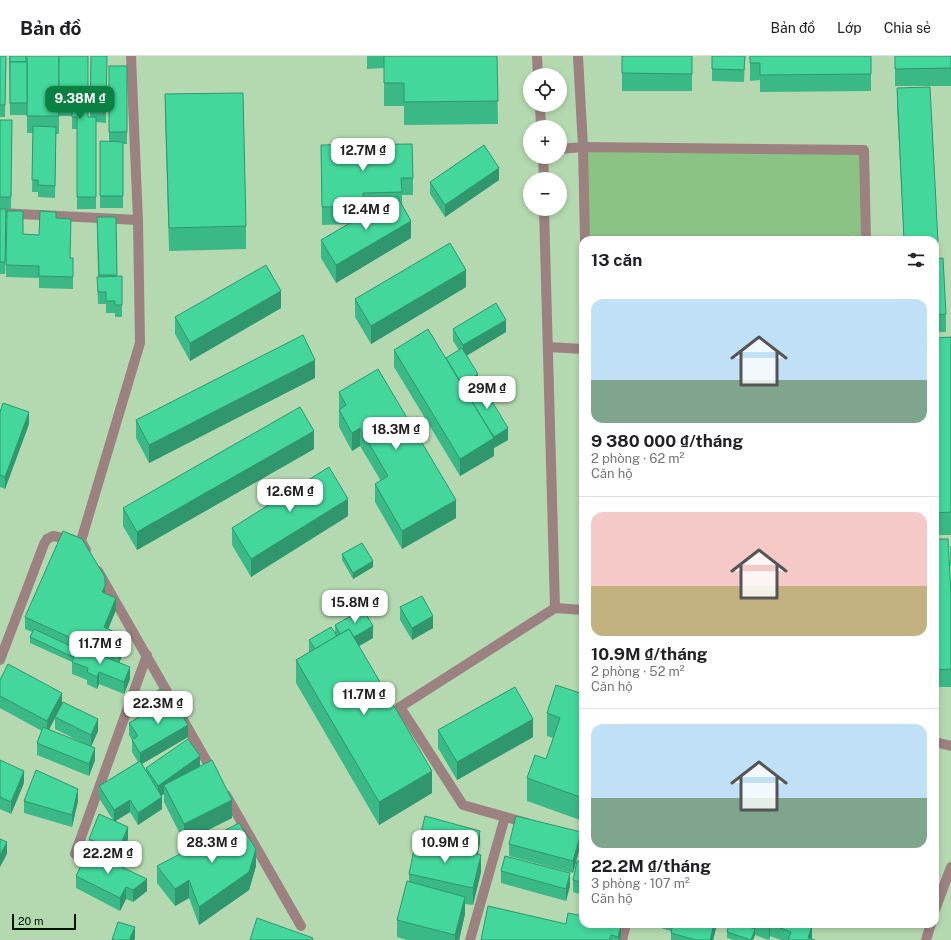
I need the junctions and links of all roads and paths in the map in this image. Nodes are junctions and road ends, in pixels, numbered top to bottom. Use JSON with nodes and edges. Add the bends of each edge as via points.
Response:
{"nodes":[{"id":1,"x":131,"y":56,"type":"edge"},
{"id":2,"x":537,"y":56,"type":"edge"},
{"id":3,"x":578,"y":56,"type":"edge"},
{"id":4,"x":538,"y":68,"type":"edge"},
{"id":5,"x":583,"y":147,"type":"junction"},
{"id":6,"x":567,"y":148,"type":"edge"},
{"id":7,"x":0,"y":213,"type":"edge"},
{"id":8,"x":544,"y":216,"type":"edge"},
{"id":9,"x":138,"y":220,"type":"junction"},
{"id":10,"x":586,"y":236,"type":"edge"},
{"id":11,"x":866,"y":236,"type":"edge"},
{"id":12,"x":548,"y":347,"type":"junction"},
{"id":13,"x":579,"y":349,"type":"edge"},
{"id":14,"x":81,"y":541,"type":"junction"},
{"id":15,"x":555,"y":608,"type":"junction"},
{"id":16,"x":579,"y":610,"type":"edge"},
{"id":17,"x":146,"y":655,"type":"junction"},
{"id":18,"x":0,"y":660,"type":"edge"},
{"id":19,"x":939,"y":743,"type":"edge"},
{"id":20,"x":951,"y":746,"type":"edge"},
{"id":21,"x":505,"y":817,"type":"junction"},
{"id":22,"x":533,"y":825,"type":"edge"},
{"id":23,"x":75,"y":854,"type":"dead end"},
{"id":24,"x":951,"y":867,"type":"edge"},
{"id":25,"x":939,"y":899,"type":"edge"},
{"id":26,"x":301,"y":926,"type":"dead end"},
{"id":27,"x":625,"y":928,"type":"edge"},
{"id":28,"x":930,"y":928,"type":"edge"},
{"id":29,"x":470,"y":940,"type":"edge"},
{"id":30,"x":622,"y":940,"type":"edge"},
{"id":31,"x":926,"y":940,"type":"edge"}],
"edges":[{"from":1,"to":9,"type":"street"},
{"from":2,"to":4,"type":"street"},
{"from":3,"to":5,"type":"street"},
{"from":5,"to":6,"type":"street"},
{"from":5,"to":10,"type":"street"},
{"from":5,"to":11,"type":"street","via":[[864,150]]},
{"from":7,"to":9,"type":"street"},
{"from":8,"to":12,"type":"street"},
{"from":9,"to":14,"type":"street","via":[[140,343]]},
{"from":12,"to":13,"type":"street"},
{"from":12,"to":15,"type":"street"},
{"from":14,"to":17,"type":"street"},
{"from":14,"to":18,"type":"street","via":[[52,536],[47,539]]},
{"from":15,"to":16,"type":"street"},
{"from":15,"to":21,"type":"street","via":[[400,707],[463,806]]},
{"from":17,"to":23,"type":"street"},
{"from":17,"to":26,"type":"street"},
{"from":19,"to":20,"type":"street"},
{"from":21,"to":22,"type":"street"},
{"from":21,"to":29,"type":"street"},
{"from":24,"to":25,"type":"street"},
{"from":27,"to":30,"type":"street"},
{"from":28,"to":31,"type":"street"}]}
